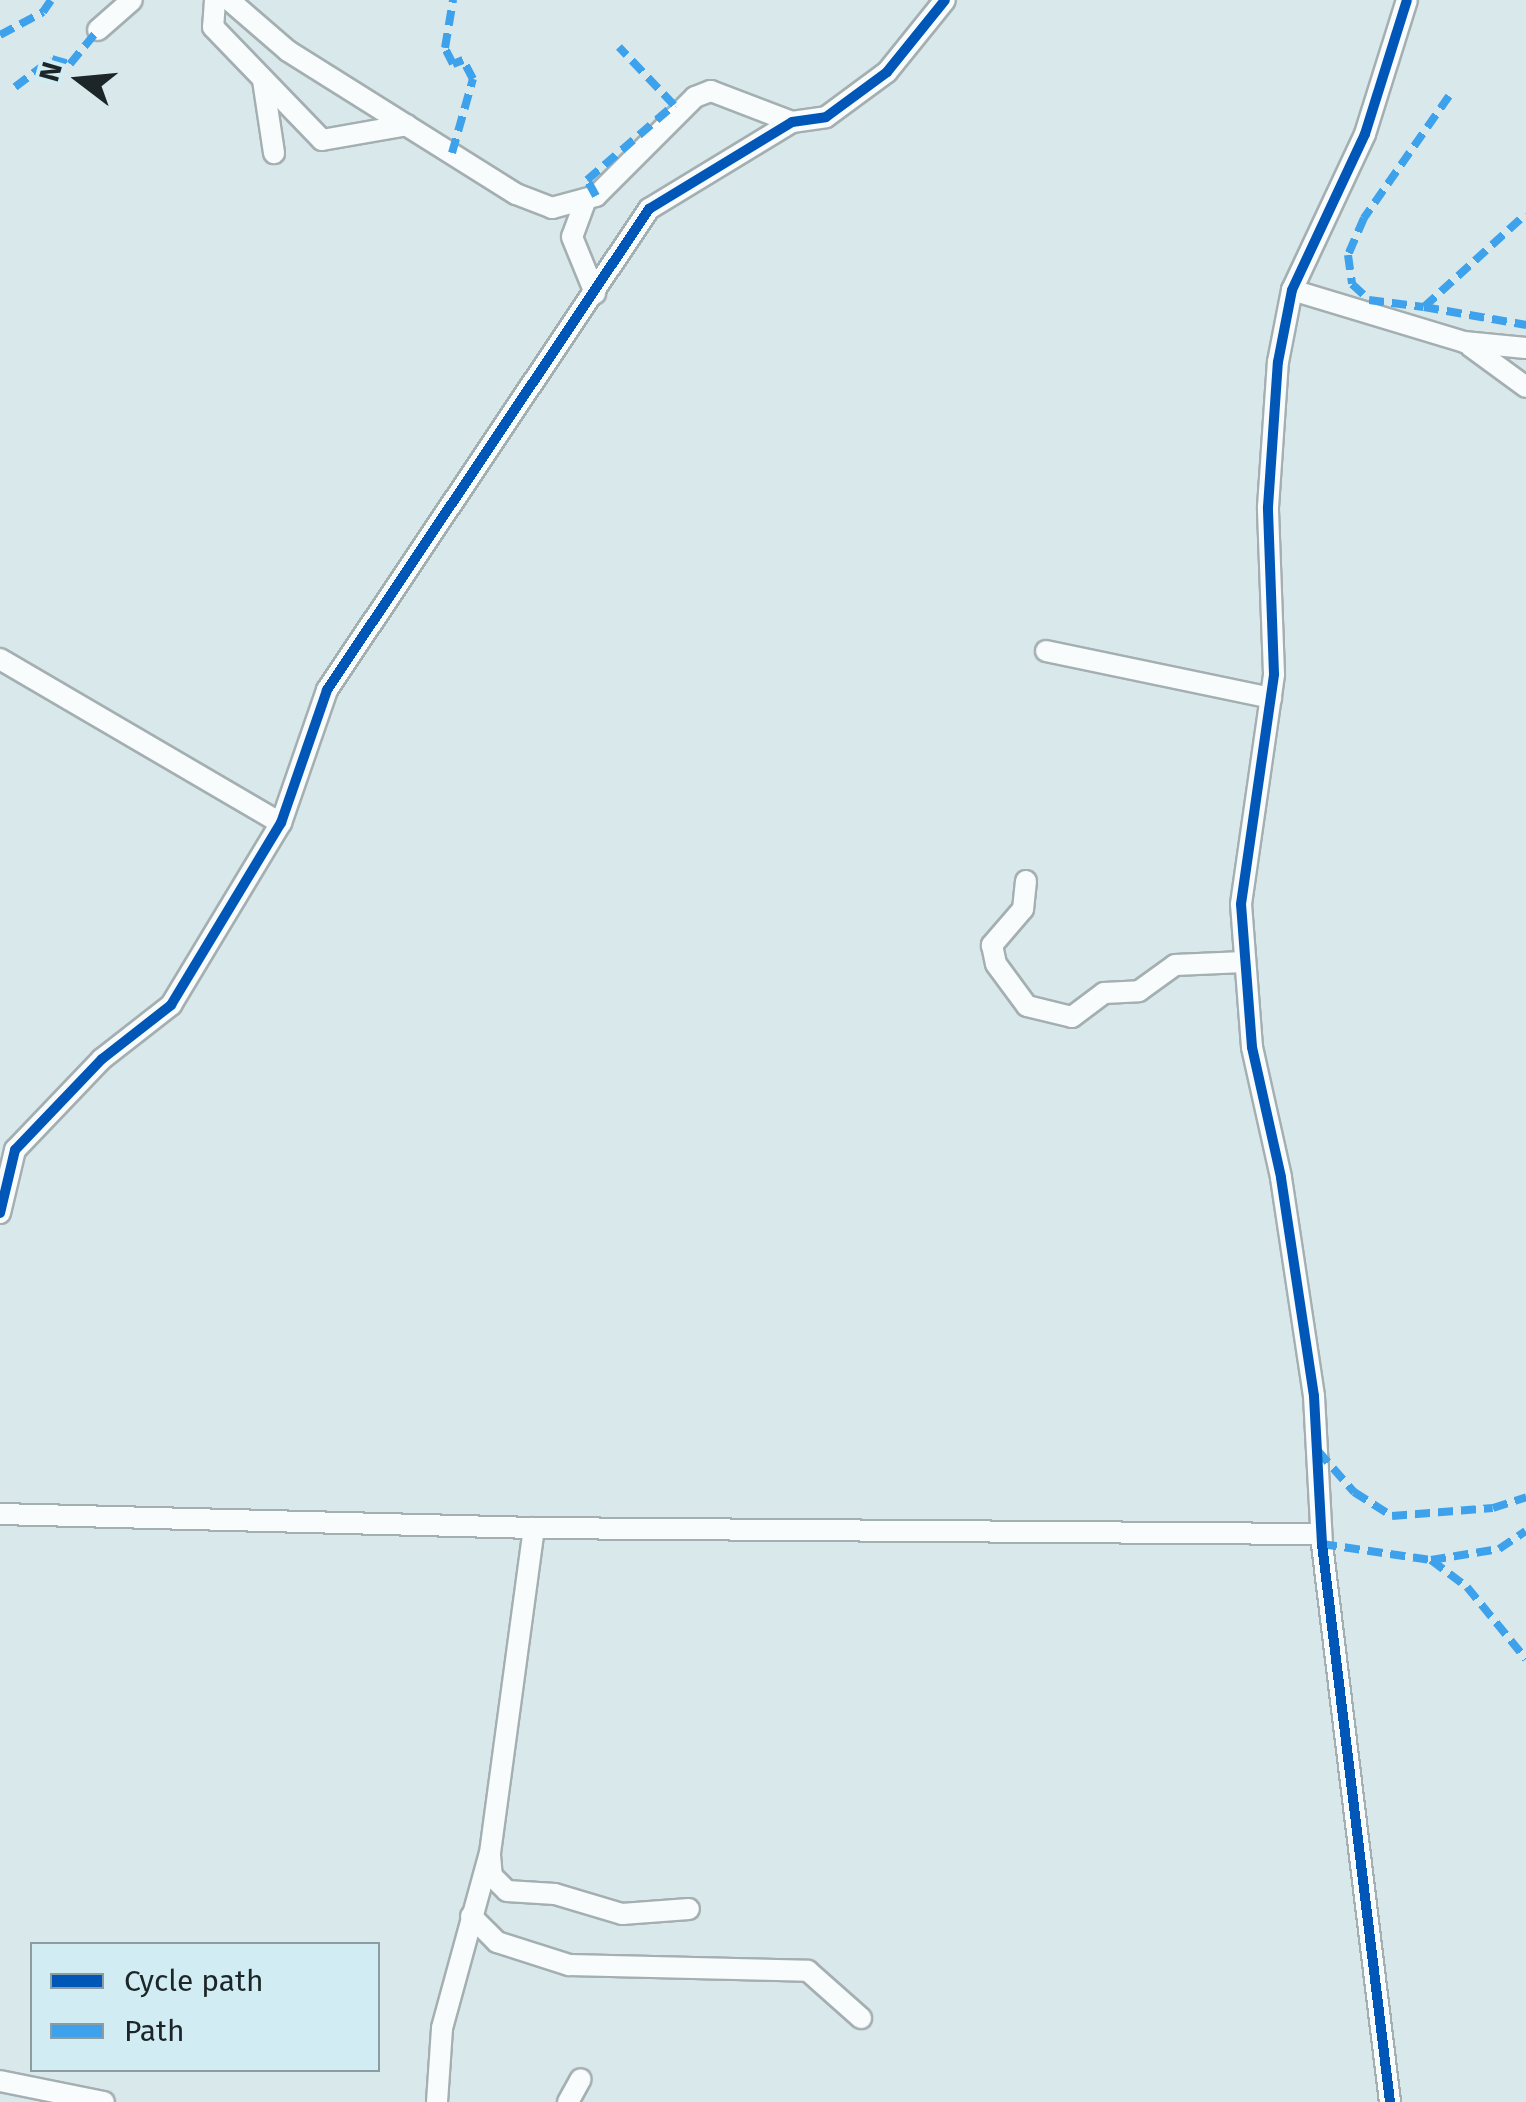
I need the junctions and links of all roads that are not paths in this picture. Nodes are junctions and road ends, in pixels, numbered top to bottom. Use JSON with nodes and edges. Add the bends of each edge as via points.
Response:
{"nodes":[{"id":1,"x":132,"y":0,"type":"edge"},
{"id":2,"x":215,"y":0,"type":"edge"},
{"id":3,"x":229,"y":0,"type":"edge"},
{"id":4,"x":944,"y":0,"type":"edge"},
{"id":5,"x":1408,"y":0,"type":"edge"},
{"id":6,"x":98,"y":30,"type":"dead end"},
{"id":7,"x":264,"y":80,"type":"junction"},
{"id":8,"x":792,"y":122,"type":"junction"},
{"id":9,"x":407,"y":126,"type":"junction"},
{"id":10,"x":274,"y":154,"type":"dead end"},
{"id":11,"x":586,"y":200,"type":"junction"},
{"id":12,"x":1292,"y":290,"type":"junction"},
{"id":13,"x":594,"y":293,"type":"junction"},
{"id":14,"x":1464,"y":342,"type":"junction"},
{"id":15,"x":1526,"y":348,"type":"edge"},
{"id":16,"x":1526,"y":387,"type":"edge"},
{"id":17,"x":1046,"y":651,"type":"dead end"},
{"id":18,"x":0,"y":658,"type":"edge"},
{"id":19,"x":1271,"y":698,"type":"junction"},
{"id":20,"x":281,"y":824,"type":"junction"},
{"id":21,"x":1026,"y":881,"type":"dead end"},
{"id":22,"x":1244,"y":962,"type":"junction"},
{"id":23,"x":8,"y":1145,"type":"edge"},
{"id":24,"x":0,"y":1213,"type":"edge"},
{"id":25,"x":0,"y":1514,"type":"edge"},
{"id":26,"x":534,"y":1528,"type":"junction"},
{"id":27,"x":1321,"y":1534,"type":"junction"},
{"id":28,"x":490,"y":1853,"type":"junction"},
{"id":29,"x":689,"y":1909,"type":"dead end"},
{"id":30,"x":470,"y":1916,"type":"junction"},
{"id":31,"x":862,"y":2018,"type":"dead end"},
{"id":32,"x":582,"y":2079,"type":"dead end"},
{"id":33,"x":0,"y":2080,"type":"edge"},
{"id":34,"x":104,"y":2102,"type":"edge"},
{"id":35,"x":437,"y":2102,"type":"edge"},
{"id":36,"x":568,"y":2102,"type":"edge"},
{"id":37,"x":1390,"y":2102,"type":"edge"}],
"edges":[{"from":1,"to":6,"type":"street"},
{"from":2,"to":7,"type":"street","via":[[212,27]]},
{"from":3,"to":9,"type":"street","via":[[288,51]]},
{"from":4,"to":8,"type":"street","via":[[887,72],[826,117]]},
{"from":5,"to":12,"type":"street","via":[[1365,134]]},
{"from":7,"to":9,"type":"street","via":[[322,140]]},
{"from":7,"to":10,"type":"street"},
{"from":8,"to":11,"type":"street","via":[[711,91],[696,97]]},
{"from":8,"to":13,"type":"street","via":[[649,209]]},
{"from":9,"to":11,"type":"street","via":[[534,201],[552,208]]},
{"from":11,"to":13,"type":"street","via":[[572,237]]},
{"from":12,"to":14,"type":"street"},
{"from":12,"to":19,"type":"street","via":[[1270,455]]},
{"from":13,"to":20,"type":"street","via":[[327,690]]},
{"from":14,"to":15,"type":"street"},
{"from":14,"to":16,"type":"street"},
{"from":17,"to":19,"type":"street"},
{"from":18,"to":20,"type":"street"},
{"from":19,"to":22,"type":"street","via":[[1242,904]]},
{"from":20,"to":23,"type":"street","via":[[171,1005]]},
{"from":21,"to":22,"type":"street","via":[[1023,910],[992,945],[996,964],[1027,1006],[1072,1017],[1104,993],[1139,992],[1174,965]]},
{"from":22,"to":27,"type":"street","via":[[1265,1127],[1305,1325]]},
{"from":23,"to":24,"type":"street"},
{"from":25,"to":26,"type":"street"},
{"from":26,"to":27,"type":"street"},
{"from":26,"to":28,"type":"street"},
{"from":27,"to":37,"type":"street"},
{"from":28,"to":29,"type":"street","via":[[492,1876],[506,1891],[554,1894],[622,1914]]},
{"from":28,"to":30,"type":"street"},
{"from":30,"to":31,"type":"street","via":[[497,1942],[569,1965],[808,1972]]},
{"from":30,"to":35,"type":"street","via":[[442,2028]]},
{"from":32,"to":36,"type":"street"},
{"from":33,"to":34,"type":"street"}]}
